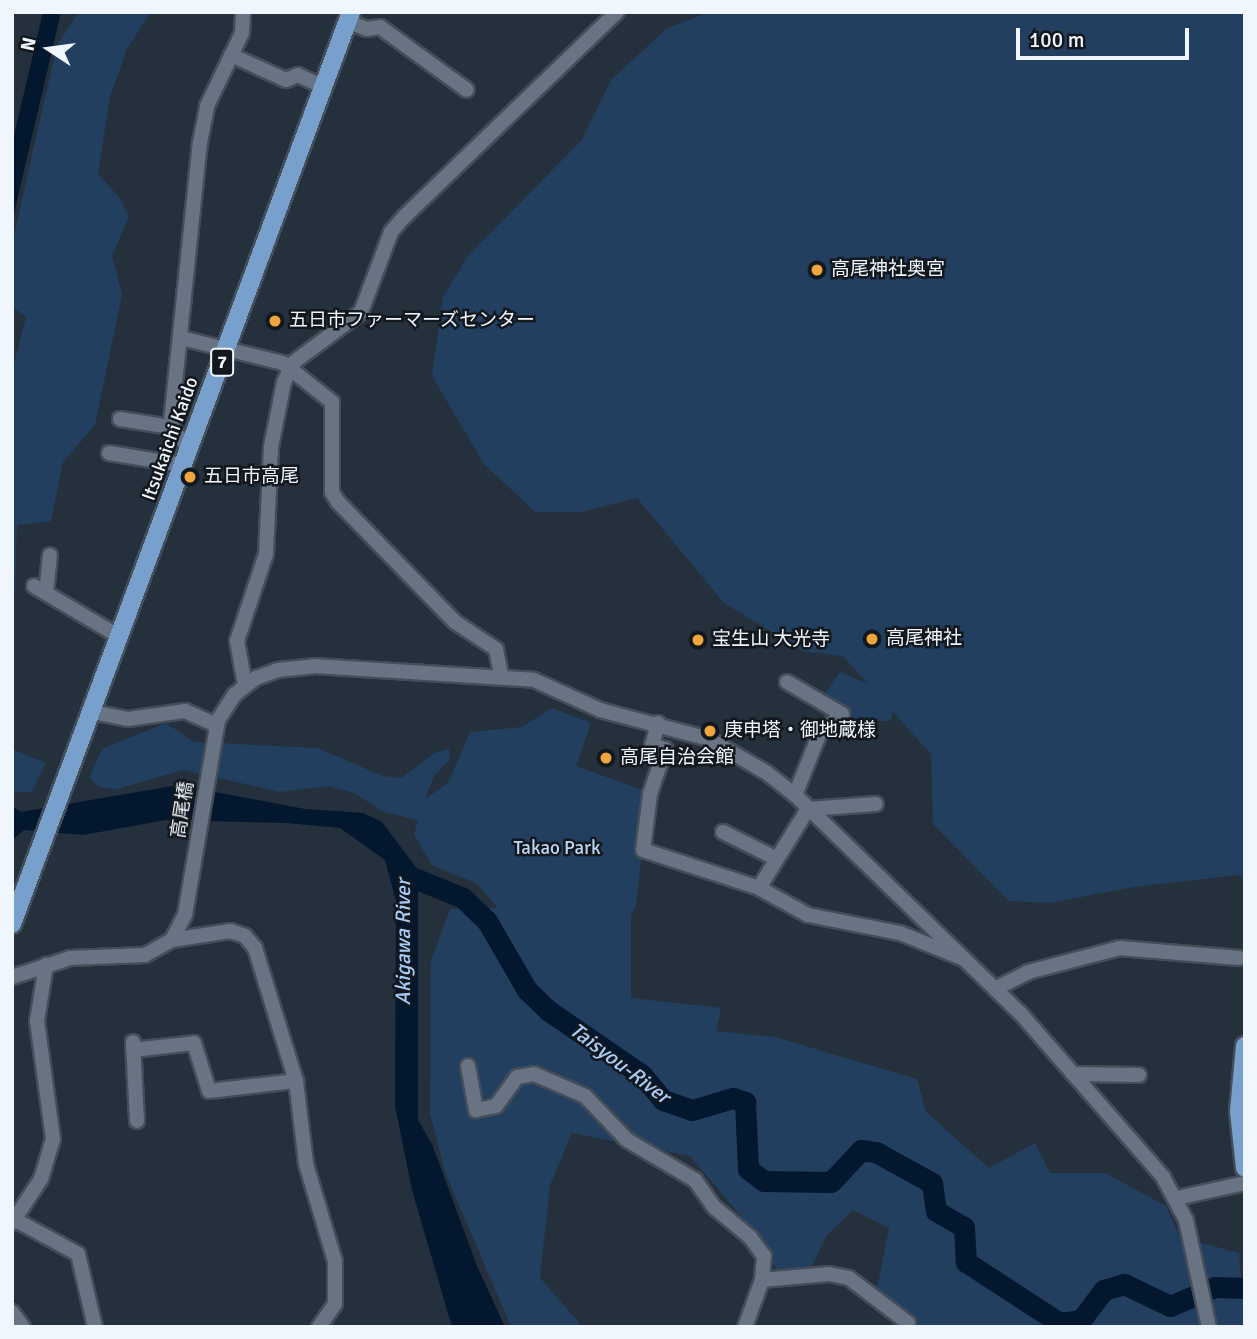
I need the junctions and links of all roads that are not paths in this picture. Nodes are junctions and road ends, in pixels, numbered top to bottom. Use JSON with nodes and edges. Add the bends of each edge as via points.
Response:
{"nodes":[{"id":1,"x":243,"y":12,"type":"edge"},
{"id":2,"x":617,"y":12,"type":"edge"},
{"id":3,"x":350,"y":17,"type":"edge"},
{"id":4,"x":231,"y":55,"type":"junction"},
{"id":5,"x":324,"y":88,"type":"junction"},
{"id":6,"x":467,"y":90,"type":"dead end"},
{"id":7,"x":181,"y":338,"type":"junction"},
{"id":8,"x":227,"y":348,"type":"junction"},
{"id":9,"x":290,"y":369,"type":"junction"},
{"id":10,"x":120,"y":419,"type":"dead end"},
{"id":11,"x":171,"y":427,"type":"junction"},
{"id":12,"x":109,"y":453,"type":"dead end"},
{"id":13,"x":187,"y":457,"type":"junction"},
{"id":14,"x":50,"y":555,"type":"dead end"},
{"id":15,"x":120,"y":637,"type":"junction"},
{"id":16,"x":501,"y":675,"type":"junction"},
{"id":17,"x":787,"y":681,"type":"dead end"},
{"id":18,"x":245,"y":685,"type":"junction"},
{"id":19,"x":92,"y":712,"type":"junction"},
{"id":20,"x":658,"y":723,"type":"junction"},
{"id":21,"x":217,"y":725,"type":"junction"},
{"id":22,"x":795,"y":796,"type":"junction"},
{"id":23,"x":876,"y":804,"type":"dead end"},
{"id":24,"x":808,"y":809,"type":"junction"},
{"id":25,"x":723,"y":832,"type":"dead end"},
{"id":26,"x":777,"y":859,"type":"junction"},
{"id":27,"x":759,"y":888,"type":"junction"},
{"id":28,"x":12,"y":924,"type":"edge"},
{"id":29,"x":172,"y":940,"type":"junction"},
{"id":30,"x":963,"y":958,"type":"junction"},
{"id":31,"x":1238,"y":958,"type":"dead end"},
{"id":32,"x":46,"y":965,"type":"junction"},
{"id":33,"x":12,"y":977,"type":"edge"},
{"id":34,"x":995,"y":989,"type":"junction"},
{"id":35,"x":1245,"y":1046,"type":"edge"},
{"id":36,"x":468,"y":1066,"type":"dead end"},
{"id":37,"x":1073,"y":1074,"type":"junction"},
{"id":38,"x":1139,"y":1075,"type":"dead end"},
{"id":39,"x":296,"y":1081,"type":"junction"},
{"id":40,"x":137,"y":1121,"type":"dead end"},
{"id":41,"x":1245,"y":1168,"type":"edge"},
{"id":42,"x":1245,"y":1183,"type":"edge"},
{"id":43,"x":1177,"y":1199,"type":"junction"},
{"id":44,"x":13,"y":1220,"type":"edge"},
{"id":45,"x":762,"y":1280,"type":"junction"},
{"id":46,"x":12,"y":1312,"type":"edge"},
{"id":47,"x":23,"y":1327,"type":"edge"},
{"id":48,"x":95,"y":1327,"type":"edge"},
{"id":49,"x":319,"y":1327,"type":"edge"},
{"id":50,"x":745,"y":1327,"type":"edge"},
{"id":51,"x":906,"y":1327,"type":"edge"},
{"id":52,"x":1209,"y":1327,"type":"edge"}],
"edges":[{"from":1,"to":4,"type":"street","via":[[242,33]]},
{"from":2,"to":9,"type":"street","via":[[390,232],[361,312]]},
{"from":3,"to":5,"type":"main road","name":"Itsukaichi Kaido","number":"7"},
{"from":3,"to":6,"type":"street","via":[[367,29],[380,27]]},
{"from":4,"to":5,"type":"street","via":[[286,80],[298,75]]},
{"from":4,"to":7,"type":"street","via":[[207,106],[200,143]]},
{"from":5,"to":8,"type":"main road","name":"Itsukaichi Kaido","number":"7"},
{"from":7,"to":8,"type":"street"},
{"from":7,"to":11,"type":"street"},
{"from":8,"to":9,"type":"street"},
{"from":8,"to":13,"type":"main road","name":"Itsukaichi Kaido","number":"7"},
{"from":9,"to":16,"type":"street","via":[[332,402],[332,492],[338,502],[456,622],[496,649]]},
{"from":9,"to":18,"type":"street","via":[[271,447],[266,554],[237,641]]},
{"from":10,"to":11,"type":"street"},
{"from":11,"to":13,"type":"street"},
{"from":12,"to":13,"type":"street"},
{"from":13,"to":15,"type":"main road","name":"Itsukaichi Kaido","number":"7"},
{"from":14,"to":15,"type":"street","via":[[40,590]]},
{"from":15,"to":19,"type":"main road","name":"Itsukaichi Kaido","number":"7"},
{"from":16,"to":18,"type":"street","via":[[303,667],[274,671]]},
{"from":16,"to":20,"type":"street","via":[[541,682],[600,709]]},
{"from":17,"to":22,"type":"street","via":[[842,713],[820,735]]},
{"from":18,"to":21,"type":"street","via":[[226,705]]},
{"from":19,"to":21,"type":"street","via":[[128,719],[186,711]]},
{"from":19,"to":28,"type":"main road","name":"Itsukaichi Kaido","number":"7"},
{"from":20,"to":22,"type":"street","via":[[709,739],[767,773]]},
{"from":20,"to":27,"type":"street","via":[[652,745],[665,749],[650,794],[643,850]]},
{"from":21,"to":29,"type":"street","name":"高尾橋","via":[[183,921]]},
{"from":22,"to":24,"type":"street"},
{"from":23,"to":24,"type":"street"},
{"from":24,"to":26,"type":"street"},
{"from":24,"to":30,"type":"street"},
{"from":25,"to":26,"type":"street"},
{"from":26,"to":27,"type":"street"},
{"from":27,"to":30,"type":"street","via":[[808,915],[900,933]]},
{"from":29,"to":32,"type":"street","via":[[139,957],[80,956]]},
{"from":29,"to":39,"type":"street","via":[[230,930],[250,940],[278,1012]]},
{"from":30,"to":34,"type":"street"},
{"from":31,"to":34,"type":"street","via":[[1120,948],[1028,972]]},
{"from":32,"to":33,"type":"street"},
{"from":32,"to":44,"type":"street","via":[[37,1021],[53,1139],[41,1179]]},
{"from":34,"to":37,"type":"street"},
{"from":35,"to":41,"type":"main road","via":[[1239,1089]]},
{"from":36,"to":45,"type":"street","via":[[476,1110],[496,1106],[517,1077],[534,1074],[585,1096],[627,1140],[695,1180],[714,1207],[759,1246],[764,1256]]},
{"from":37,"to":38,"type":"street"},
{"from":37,"to":43,"type":"street"},
{"from":39,"to":40,"type":"street","via":[[209,1091],[194,1043],[133,1046]]},
{"from":39,"to":49,"type":"street","via":[[306,1164],[337,1281],[335,1304]]},
{"from":42,"to":43,"type":"street"},
{"from":43,"to":52,"type":"street"},
{"from":44,"to":48,"type":"street","via":[[78,1254]]},
{"from":45,"to":50,"type":"street"},
{"from":45,"to":51,"type":"street","via":[[829,1274],[849,1278],[908,1323]]},
{"from":46,"to":47,"type":"street"}]}
